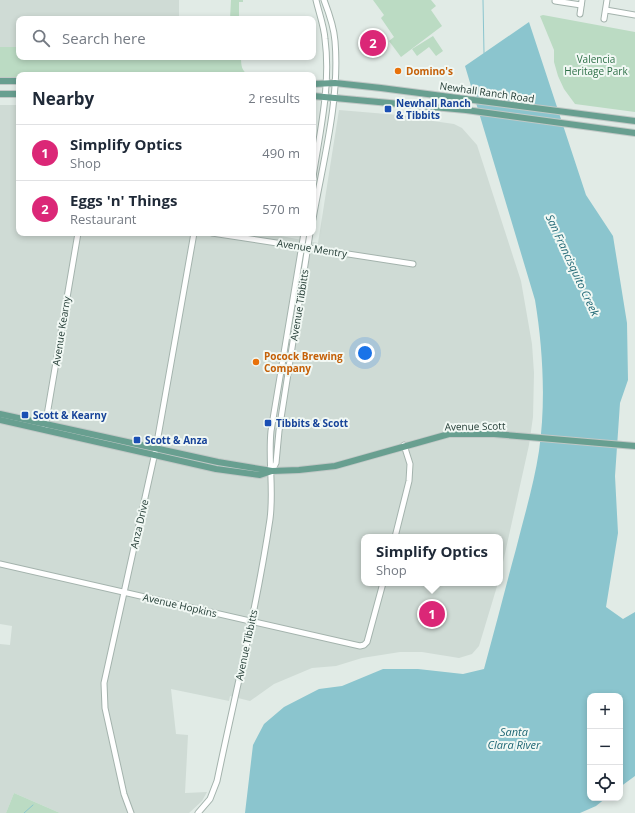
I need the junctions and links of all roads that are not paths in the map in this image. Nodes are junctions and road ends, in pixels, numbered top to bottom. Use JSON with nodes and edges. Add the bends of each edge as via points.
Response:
{"nodes":[{"id":1,"x":316,"y":0,"type":"edge"},
{"id":2,"x":324,"y":0,"type":"edge"},
{"id":3,"x":555,"y":0,"type":"edge"},
{"id":4,"x":607,"y":0,"type":"edge"},
{"id":5,"x":582,"y":3,"type":"edge"},
{"id":6,"x":554,"y":8,"type":"dead end"},
{"id":7,"x":606,"y":10,"type":"junction"},
{"id":8,"x":580,"y":14,"type":"dead end"},
{"id":9,"x":635,"y":15,"type":"edge"},
{"id":10,"x":604,"y":19,"type":"dead end"},
{"id":11,"x":0,"y":81,"type":"edge"},
{"id":12,"x":16,"y":82,"type":"edge"},
{"id":13,"x":335,"y":83,"type":"junction"},
{"id":14,"x":316,"y":84,"type":"edge"},
{"id":15,"x":326,"y":84,"type":"junction"},
{"id":16,"x":0,"y":94,"type":"edge"},
{"id":17,"x":16,"y":94,"type":"edge"},
{"id":18,"x":316,"y":96,"type":"edge"},
{"id":19,"x":325,"y":97,"type":"junction"},
{"id":20,"x":334,"y":97,"type":"junction"},
{"id":21,"x":635,"y":122,"type":"edge"},
{"id":22,"x":635,"y":133,"type":"edge"},
{"id":23,"x":316,"y":157,"type":"edge"},
{"id":24,"x":316,"y":202,"type":"edge"},
{"id":25,"x":77,"y":236,"type":"edge"},
{"id":26,"x":193,"y":236,"type":"edge"},
{"id":27,"x":231,"y":236,"type":"edge"},
{"id":28,"x":304,"y":236,"type":"edge"},
{"id":29,"x":310,"y":236,"type":"edge"},
{"id":30,"x":302,"y":247,"type":"junction"},
{"id":31,"x":308,"y":248,"type":"junction"},
{"id":32,"x":413,"y":264,"type":"dead end"},
{"id":33,"x":0,"y":414,"type":"edge"},
{"id":34,"x":0,"y":420,"type":"edge"},
{"id":35,"x":45,"y":427,"type":"junction"},
{"id":36,"x":632,"y":445,"type":"edge"},
{"id":37,"x":404,"y":446,"type":"junction"},
{"id":38,"x":155,"y":452,"type":"junction"},
{"id":39,"x":272,"y":471,"type":"junction"},
{"id":40,"x":396,"y":534,"type":"edge"},
{"id":41,"x":0,"y":564,"type":"edge"},
{"id":42,"x":381,"y":586,"type":"edge"},
{"id":43,"x":125,"y":592,"type":"junction"},
{"id":44,"x":252,"y":621,"type":"junction"},
{"id":45,"x":131,"y":813,"type":"edge"},
{"id":46,"x":198,"y":813,"type":"edge"}],
"edges":[{"from":1,"to":15,"type":"street","via":[[325,38]]},
{"from":2,"to":13,"type":"street","via":[[335,41]]},
{"from":3,"to":5,"type":"street"},
{"from":3,"to":6,"type":"street"},
{"from":4,"to":7,"type":"street"},
{"from":5,"to":8,"type":"street"},
{"from":7,"to":9,"type":"street"},
{"from":7,"to":10,"type":"street"},
{"from":11,"to":12,"type":"main road"},
{"from":13,"to":15,"type":"main road","name":"Newhall Ranch Road"},
{"from":13,"to":20,"type":"street"},
{"from":13,"to":21,"type":"main road","name":"Newhall Ranch Road"},
{"from":14,"to":15,"type":"main road","name":"Newhall Ranch Road"},
{"from":15,"to":19,"type":"street"},
{"from":16,"to":17,"type":"main road"},
{"from":18,"to":19,"type":"main road","name":"Newhall Ranch Road"},
{"from":19,"to":20,"type":"main road","name":"Newhall Ranch Road"},
{"from":19,"to":23,"type":"street"},
{"from":20,"to":22,"type":"main road","name":"Newhall Ranch Road","via":[[466,110]]},
{"from":20,"to":24,"type":"street"},
{"from":25,"to":35,"type":"street","name":"Avenue Kearny"},
{"from":26,"to":38,"type":"street","name":"Anza Drive"},
{"from":27,"to":30,"type":"street","name":"Avenue Mentry"},
{"from":28,"to":30,"type":"street","name":"Avenue Tibbitts"},
{"from":29,"to":31,"type":"street","name":"Avenue Tibbitts"},
{"from":30,"to":31,"type":"street","name":"Avenue Mentry"},
{"from":30,"to":39,"type":"street","name":"Avenue Tibbitts","via":[[271,431],[269,463]]},
{"from":31,"to":32,"type":"street","name":"Avenue Mentry"},
{"from":31,"to":39,"type":"street","name":"Avenue Tibbitts","via":[[276,463]]},
{"from":33,"to":35,"type":"main road","name":"Avenue Scott"},
{"from":34,"to":35,"type":"main road","name":"Avenue Scott"},
{"from":35,"to":38,"type":"main road","name":"Avenue Scott"},
{"from":36,"to":37,"type":"main road","name":"Avenue Scott","via":[[494,434],[449,434]]},
{"from":37,"to":39,"type":"main road","name":"Avenue Scott","via":[[335,466]]},
{"from":37,"to":40,"type":"street","via":[[410,464],[410,482]]},
{"from":38,"to":39,"type":"main road","name":"Avenue Scott","via":[[237,472],[260,475]]},
{"from":38,"to":43,"type":"street","name":"Anza Drive"},
{"from":39,"to":44,"type":"street","name":"Avenue Tibbitts","via":[[270,517]]},
{"from":41,"to":43,"type":"street","name":"Avenue Hopkins"},
{"from":42,"to":44,"type":"street","name":"Avenue Hopkins","via":[[367,642],[364,645]]},
{"from":43,"to":44,"type":"street","name":"Avenue Hopkins"},
{"from":43,"to":45,"type":"street","name":"Anza Drive","via":[[106,675],[104,702],[124,794]]},
{"from":44,"to":46,"type":"street","name":"Avenue Tibbitts","via":[[217,781],[210,799]]}]}
